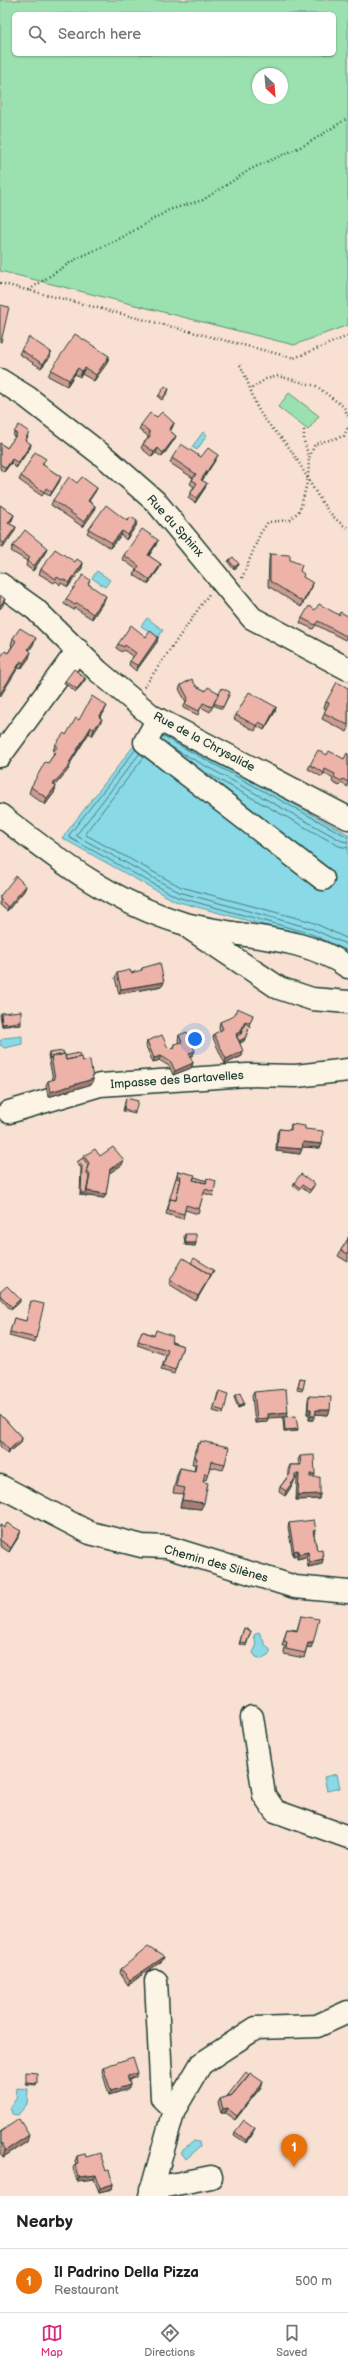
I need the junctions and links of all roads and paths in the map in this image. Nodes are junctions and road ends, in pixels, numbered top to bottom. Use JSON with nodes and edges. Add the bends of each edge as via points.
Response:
{"nodes":[{"id":1,"x":348,"y":118,"type":"edge"},
{"id":2,"x":0,"y":283,"type":"edge"},
{"id":3,"x":29,"y":290,"type":"junction"},
{"id":4,"x":348,"y":336,"type":"edge"},
{"id":5,"x":240,"y":365,"type":"dead end"},
{"id":6,"x":0,"y":380,"type":"edge"},
{"id":7,"x":252,"y":388,"type":"junction"},
{"id":8,"x":348,"y":416,"type":"edge"},
{"id":9,"x":348,"y":427,"type":"edge"},
{"id":10,"x":304,"y":430,"type":"dead end"},
{"id":11,"x":344,"y":436,"type":"junction"},
{"id":12,"x":348,"y":437,"type":"edge"},
{"id":13,"x":309,"y":458,"type":"junction"},
{"id":14,"x":308,"y":479,"type":"junction"},
{"id":15,"x":348,"y":528,"type":"edge"},
{"id":16,"x":244,"y":577,"type":"dead end"},
{"id":17,"x":220,"y":578,"type":"junction"},
{"id":18,"x":0,"y":584,"type":"edge"},
{"id":19,"x":78,"y":650,"type":"junction"},
{"id":20,"x":348,"y":669,"type":"edge"},
{"id":21,"x":134,"y":700,"type":"junction"},
{"id":22,"x":158,"y":719,"type":"junction"},
{"id":23,"x":0,"y":756,"type":"edge"},
{"id":24,"x":0,"y":815,"type":"edge"},
{"id":25,"x":348,"y":818,"type":"edge"},
{"id":26,"x":322,"y":879,"type":"dead end"},
{"id":27,"x":182,"y":923,"type":"junction"},
{"id":28,"x":348,"y":966,"type":"edge"},
{"id":29,"x":348,"y":1002,"type":"edge"},
{"id":30,"x":348,"y":1070,"type":"edge"},
{"id":31,"x":9,"y":1112,"type":"dead end"},
{"id":32,"x":0,"y":1486,"type":"edge"},
{"id":33,"x":348,"y":1592,"type":"edge"},
{"id":34,"x":252,"y":1717,"type":"dead end"},
{"id":35,"x":348,"y":1837,"type":"edge"},
{"id":36,"x":156,"y":1981,"type":"dead end"},
{"id":37,"x":348,"y":2012,"type":"edge"},
{"id":38,"x":174,"y":2110,"type":"junction"},
{"id":39,"x":211,"y":2177,"type":"dead end"},
{"id":40,"x":150,"y":2193,"type":"edge"}],
"edges":[{"from":1,"to":3,"type":"path","via":[[307,144],[251,169],[203,200],[169,210],[121,238],[74,260]]},
{"from":2,"to":3,"type":"path"},
{"from":3,"to":4,"type":"path","via":[[294,358]]},
{"from":5,"to":7,"type":"path"},
{"from":6,"to":17,"type":"street","name":"Rue du Sphinx","via":[[27,397],[102,455],[156,502]]},
{"from":7,"to":8,"type":"path","via":[[266,379],[278,376],[316,386],[344,407]]},
{"from":7,"to":14,"type":"path","via":[[257,406],[292,451]]},
{"from":9,"to":11,"type":"path"},
{"from":10,"to":13,"type":"path"},
{"from":11,"to":12,"type":"path"},
{"from":11,"to":13,"type":"path","via":[[315,444]]},
{"from":13,"to":14,"type":"path"},
{"from":14,"to":15,"type":"path","via":[[338,522]]},
{"from":14,"to":16,"type":"path","via":[[300,510],[290,520],[268,522],[247,562]]},
{"from":17,"to":20,"type":"street","name":"Rue du Sphinx","via":[[252,618]]},
{"from":17,"to":21,"type":"path"},
{"from":18,"to":19,"type":"street","name":"Rue de la Chrysalide","via":[[35,609]]},
{"from":19,"to":21,"type":"street","name":"Rue de la Chrysalide","via":[[98,671]]},
{"from":19,"to":23,"type":"street"},
{"from":21,"to":22,"type":"street","name":"Rue de la Chrysalide"},
{"from":22,"to":25,"type":"street","name":"Rue de la Chrysalide"},
{"from":22,"to":26,"type":"street","via":[[145,742]]},
{"from":24,"to":27,"type":"street","via":[[77,873],[117,897]]},
{"from":27,"to":28,"type":"street","via":[[297,944],[322,951]]},
{"from":27,"to":29,"type":"street","via":[[279,988],[312,999]]},
{"from":30,"to":31,"type":"street","name":"Impasse des Bartavelles","via":[[296,1076],[247,1075],[100,1085]]},
{"from":32,"to":33,"type":"street","name":"Chemin des Silènes","via":[[90,1533],[142,1546],[167,1547],[296,1587]]},
{"from":34,"to":35,"type":"street","via":[[264,1795],[275,1811]]},
{"from":36,"to":38,"type":"street","via":[[162,2098]]},
{"from":37,"to":38,"type":"street","via":[[318,2026],[256,2028],[201,2064]]},
{"from":38,"to":40,"type":"street"},
{"from":39,"to":40,"type":"street"}]}
